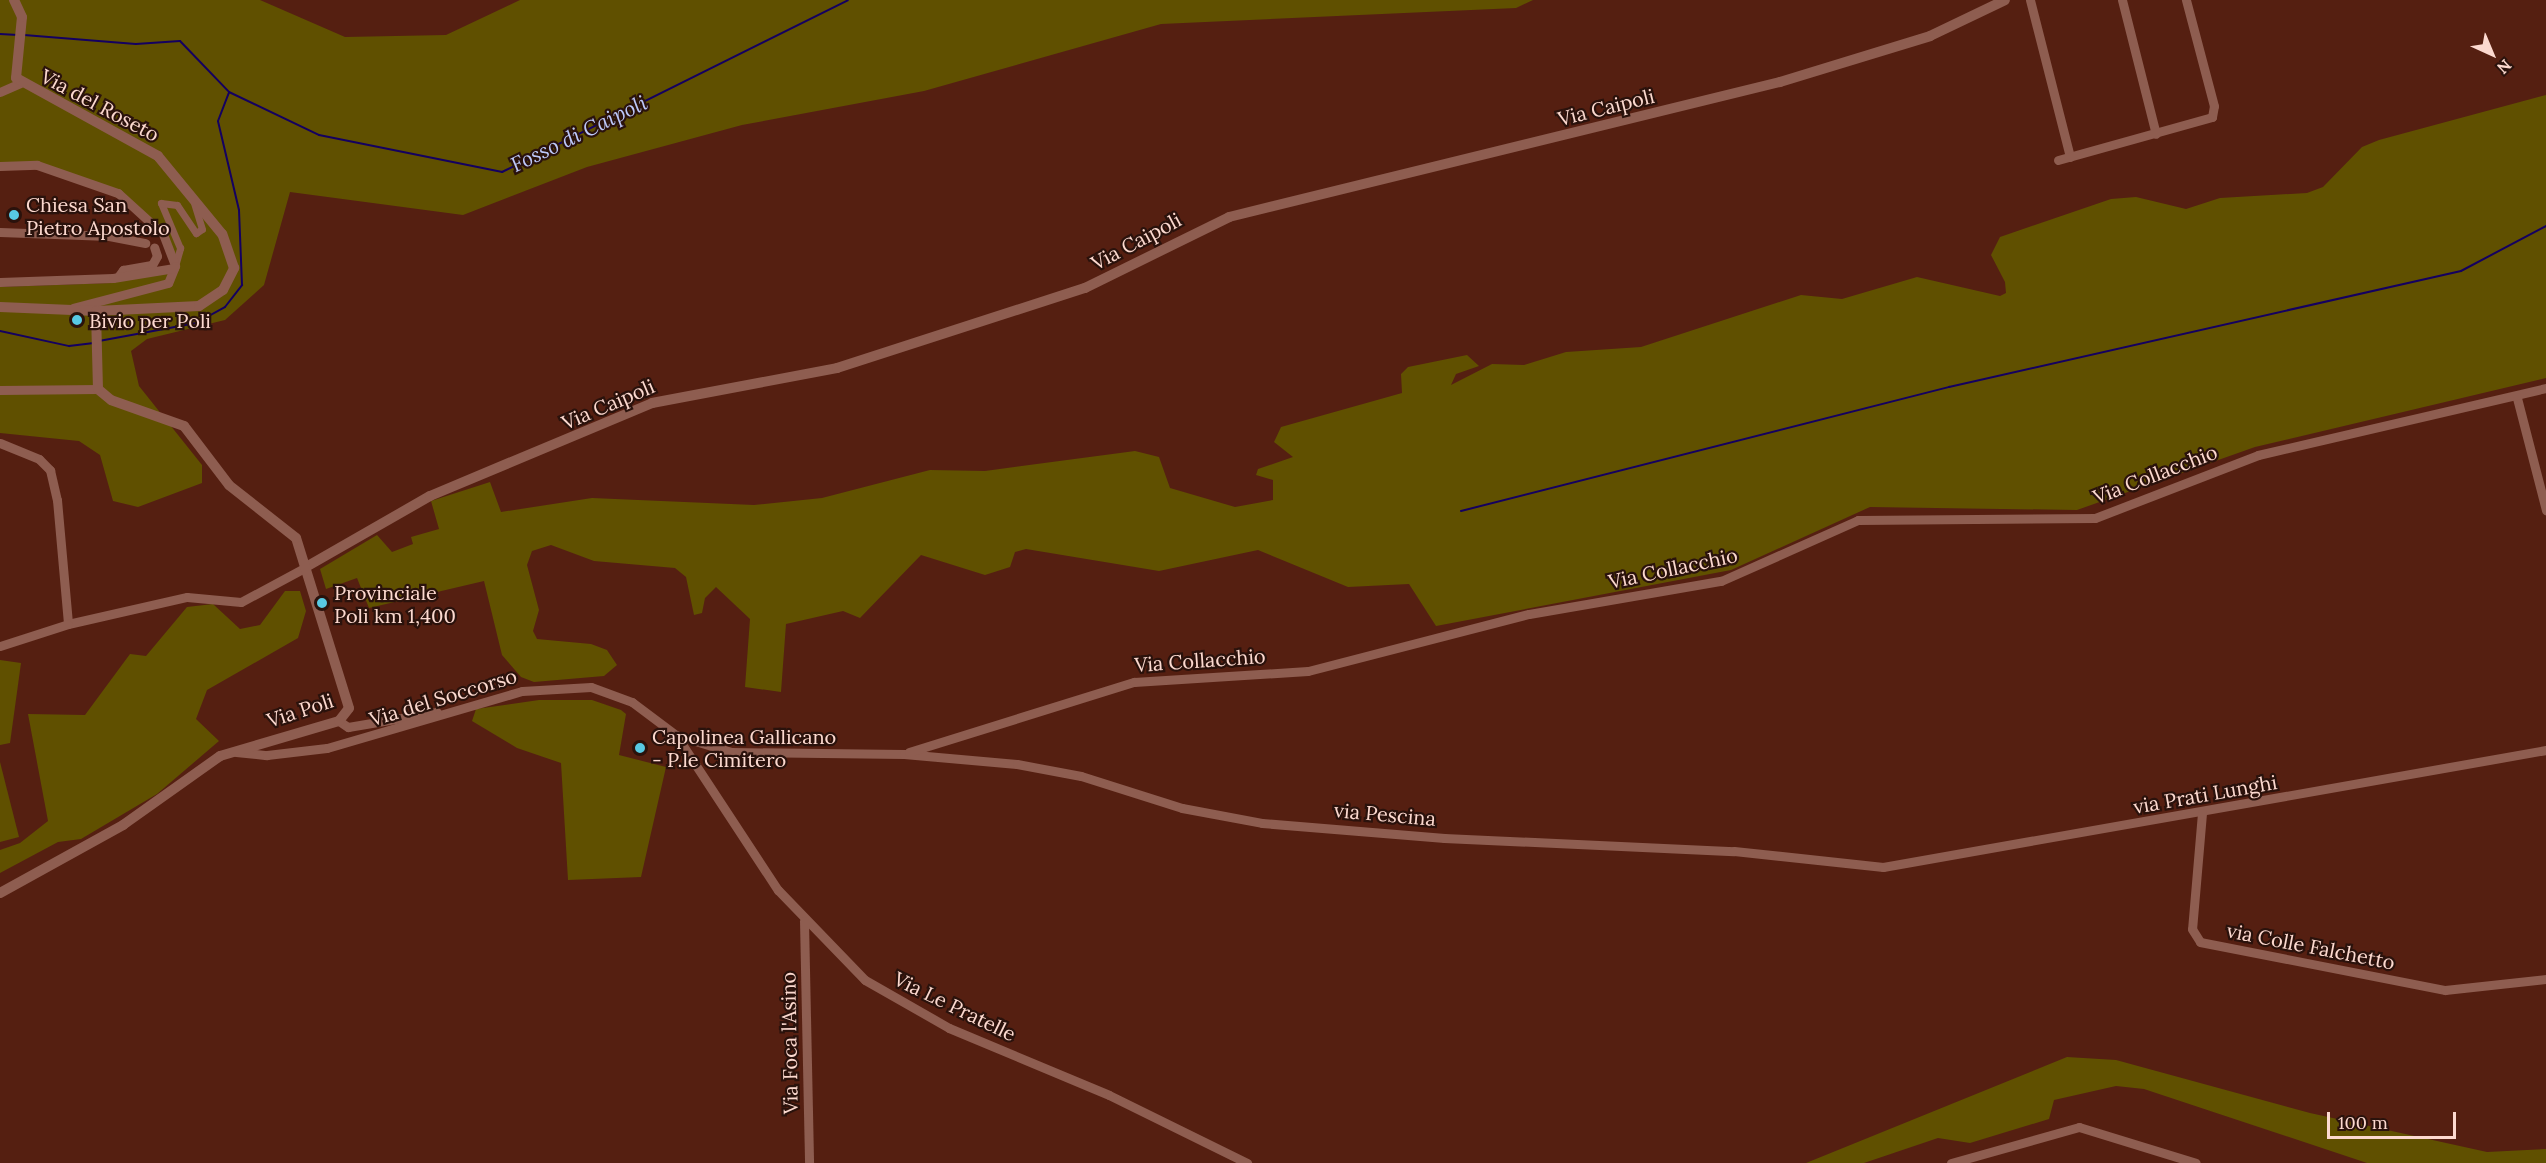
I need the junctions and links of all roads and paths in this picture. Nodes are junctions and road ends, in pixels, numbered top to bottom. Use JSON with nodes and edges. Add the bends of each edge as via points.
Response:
{"nodes":[{"id":1,"x":14,"y":0,"type":"edge"},
{"id":2,"x":2005,"y":0,"type":"edge"},
{"id":3,"x":2030,"y":0,"type":"edge"},
{"id":4,"x":2122,"y":0,"type":"edge"},
{"id":5,"x":2186,"y":0,"type":"edge"},
{"id":6,"x":20,"y":83,"type":"junction"},
{"id":7,"x":0,"y":92,"type":"edge"},
{"id":8,"x":2156,"y":135,"type":"junction"},
{"id":9,"x":2070,"y":157,"type":"junction"},
{"id":10,"x":2058,"y":160,"type":"dead end"},
{"id":11,"x":0,"y":166,"type":"edge"},
{"id":12,"x":194,"y":197,"type":"junction"},
{"id":13,"x":0,"y":232,"type":"edge"},
{"id":14,"x":174,"y":268,"type":"junction"},
{"id":15,"x":118,"y":277,"type":"junction"},
{"id":16,"x":0,"y":282,"type":"edge"},
{"id":17,"x":0,"y":307,"type":"edge"},
{"id":18,"x":65,"y":311,"type":"junction"},
{"id":19,"x":96,"y":311,"type":"junction"},
{"id":20,"x":96,"y":384,"type":"junction"},
{"id":21,"x":2546,"y":388,"type":"edge"},
{"id":22,"x":0,"y":390,"type":"edge"},
{"id":23,"x":2517,"y":398,"type":"junction"},
{"id":24,"x":0,"y":443,"type":"edge"},
{"id":25,"x":2546,"y":510,"type":"edge"},
{"id":26,"x":306,"y":567,"type":"junction"},
{"id":27,"x":68,"y":624,"type":"junction"},
{"id":28,"x":0,"y":646,"type":"edge"},
{"id":29,"x":448,"y":712,"type":"junction"},
{"id":30,"x":339,"y":721,"type":"junction"},
{"id":31,"x":676,"y":735,"type":"junction"},
{"id":32,"x":2546,"y":750,"type":"edge"},
{"id":33,"x":230,"y":751,"type":"junction"},
{"id":34,"x":904,"y":754,"type":"junction"},
{"id":35,"x":2202,"y":813,"type":"junction"},
{"id":36,"x":1869,"y":867,"type":"joint"},
{"id":37,"x":0,"y":892,"type":"edge"},
{"id":38,"x":804,"y":921,"type":"junction"},
{"id":39,"x":2546,"y":979,"type":"edge"},
{"id":40,"x":809,"y":1163,"type":"edge"},
{"id":41,"x":1247,"y":1163,"type":"edge"},
{"id":42,"x":1951,"y":1163,"type":"edge"},
{"id":43,"x":2196,"y":1163,"type":"edge"}],
"edges":[{"from":1,"to":6,"type":"street","via":[[22,17],[13,71]]},
{"from":2,"to":26,"type":"street","name":"Via Caipoli","via":[[1938,33],[1780,82],[1224,218],[1085,288],[837,368],[652,403],[430,496]]},
{"from":3,"to":9,"type":"street"},
{"from":4,"to":8,"type":"street"},
{"from":5,"to":8,"type":"street","via":[[2214,106],[2212,117]]},
{"from":6,"to":7,"type":"street"},
{"from":6,"to":12,"type":"street","name":"Via del Roseto","via":[[147,148]]},
{"from":8,"to":9,"type":"street"},
{"from":9,"to":10,"type":"street"},
{"from":11,"to":14,"type":"street","via":[[32,164],[118,193],[163,234]]},
{"from":12,"to":14,"type":"street","via":[[202,229],[196,233],[177,205],[160,203],[180,248]]},
{"from":12,"to":19,"type":"street","name":"Via del Roseto","via":[[233,256],[232,273],[223,290],[199,306]]},
{"from":13,"to":15,"type":"street","via":[[52,232],[150,245],[158,256],[152,265],[123,270]]},
{"from":14,"to":15,"type":"street"},
{"from":14,"to":18,"type":"street","via":[[164,286]]},
{"from":15,"to":16,"type":"street"},
{"from":17,"to":18,"type":"street","name":"Via del Roseto"},
{"from":18,"to":19,"type":"street","name":"Via del Roseto"},
{"from":19,"to":20,"type":"street"},
{"from":20,"to":22,"type":"street"},
{"from":20,"to":26,"type":"street","name":"Via Poli","via":[[111,400],[187,428],[229,485],[292,534]]},
{"from":21,"to":23,"type":"street","name":"Via Collacchio"},
{"from":23,"to":25,"type":"street"},
{"from":23,"to":34,"type":"street","name":"Via Collacchio","via":[[2258,455],[2088,519],[1858,520],[1721,581],[1530,614],[1308,671],[1129,683]]},
{"from":24,"to":27,"type":"street","via":[[39,459],[50,470],[57,500]]},
{"from":26,"to":27,"type":"street","via":[[241,602],[187,597]]},
{"from":26,"to":30,"type":"street","name":"Via Poli","via":[[347,692],[349,710]]},
{"from":27,"to":28,"type":"street"},
{"from":29,"to":30,"type":"street","via":[[348,727]]},
{"from":29,"to":31,"type":"street","name":"Via del Soccorso","via":[[528,690],[591,687],[632,702]]},
{"from":29,"to":33,"type":"street","name":"Via del Soccorso","via":[[333,747],[267,755]]},
{"from":30,"to":33,"type":"street","name":"Via Poli"},
{"from":31,"to":34,"type":"street","name":"Via del Soccorso","via":[[744,753]]},
{"from":31,"to":38,"type":"street","name":"Via Le Pratelle","via":[[738,835]]},
{"from":32,"to":35,"type":"street","name":"via Prati Lunghi"},
{"from":33,"to":37,"type":"street","name":"Via Poli","via":[[123,825]]},
{"from":34,"to":36,"type":"street","name":"via Pescina","via":[[1056,771],[1182,808],[1253,822],[1444,838],[1719,850]]},
{"from":35,"to":36,"type":"street","name":"via Prati Lunghi","via":[[1906,865]]},
{"from":35,"to":39,"type":"street","name":"via Colle Falchetto","via":[[2192,929],[2203,944],[2445,990]]},
{"from":38,"to":40,"type":"street","name":"Via Foca l'Asino"},
{"from":38,"to":41,"type":"street","name":"Via Le Pratelle","via":[[844,962],[895,999]]},
{"from":42,"to":43,"type":"street","via":[[2079,1127]]}]}
